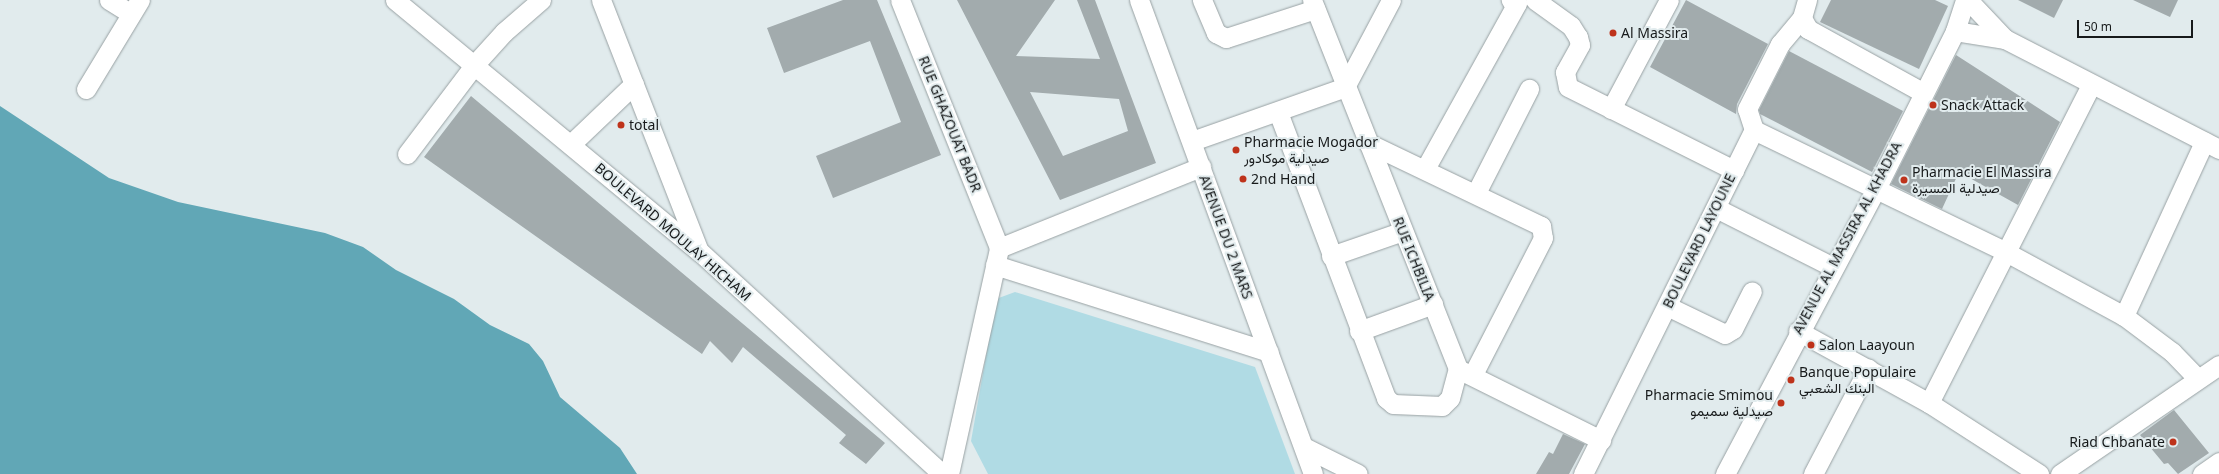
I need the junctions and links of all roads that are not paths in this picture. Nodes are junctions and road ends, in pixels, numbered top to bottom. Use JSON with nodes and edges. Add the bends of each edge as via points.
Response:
{"nodes":[{"id":1,"x":109,"y":0,"type":"edge"},
{"id":2,"x":395,"y":0,"type":"edge"},
{"id":3,"x":541,"y":0,"type":"edge"},
{"id":4,"x":601,"y":0,"type":"edge"},
{"id":5,"x":900,"y":0,"type":"edge"},
{"id":6,"x":1139,"y":0,"type":"edge"},
{"id":7,"x":1202,"y":0,"type":"edge"},
{"id":8,"x":1391,"y":0,"type":"edge"},
{"id":9,"x":1669,"y":0,"type":"edge"},
{"id":10,"x":1807,"y":0,"type":"edge"},
{"id":11,"x":1965,"y":0,"type":"edge"},
{"id":12,"x":1968,"y":0,"type":"edge"},
{"id":13,"x":1521,"y":1,"type":"edge"},
{"id":14,"x":1314,"y":4,"type":"edge"},
{"id":15,"x":136,"y":7,"type":"edge"},
{"id":16,"x":1802,"y":18,"type":"junction"},
{"id":17,"x":1955,"y":31,"type":"junction"},
{"id":18,"x":2005,"y":39,"type":"junction"},
{"id":19,"x":475,"y":64,"type":"junction"},
{"id":20,"x":634,"y":84,"type":"junction"},
{"id":21,"x":2091,"y":85,"type":"junction"},
{"id":22,"x":1345,"y":87,"type":"junction"},
{"id":23,"x":86,"y":89,"type":"dead end"},
{"id":24,"x":1529,"y":89,"type":"dead end"},
{"id":25,"x":1922,"y":92,"type":"junction"},
{"id":26,"x":1611,"y":110,"type":"junction"},
{"id":27,"x":1278,"y":112,"type":"junction"},
{"id":28,"x":1754,"y":130,"type":"junction"},
{"id":29,"x":1192,"y":141,"type":"junction"},
{"id":30,"x":1368,"y":143,"type":"junction"},
{"id":31,"x":571,"y":144,"type":"junction"},
{"id":32,"x":2212,"y":146,"type":"edge"},
{"id":33,"x":407,"y":154,"type":"dead end"},
{"id":34,"x":1201,"y":167,"type":"junction"},
{"id":35,"x":1425,"y":168,"type":"junction"},
{"id":36,"x":1734,"y":170,"type":"junction"},
{"id":37,"x":1875,"y":191,"type":"junction"},
{"id":38,"x":1476,"y":193,"type":"junction"},
{"id":39,"x":1716,"y":208,"type":"junction"},
{"id":40,"x":1403,"y":231,"type":"junction"},
{"id":41,"x":700,"y":252,"type":"junction"},
{"id":42,"x":2006,"y":252,"type":"junction"},
{"id":43,"x":1331,"y":256,"type":"junction"},
{"id":44,"x":997,"y":257,"type":"junction"},
{"id":45,"x":1833,"y":267,"type":"junction"},
{"id":46,"x":1752,"y":291,"type":"dead end"},
{"id":47,"x":1433,"y":304,"type":"junction"},
{"id":48,"x":1667,"y":306,"type":"junction"},
{"id":49,"x":2124,"y":316,"type":"junction"},
{"id":50,"x":1360,"y":331,"type":"junction"},
{"id":51,"x":1798,"y":331,"type":"junction"},
{"id":52,"x":1269,"y":352,"type":"junction"},
{"id":53,"x":2219,"y":365,"type":"edge"},
{"id":54,"x":1868,"y":370,"type":"junction"},
{"id":55,"x":1466,"y":372,"type":"junction"},
{"id":56,"x":2198,"y":379,"type":"junction"},
{"id":57,"x":1929,"y":403,"type":"junction"},
{"id":58,"x":1601,"y":440,"type":"junction"},
{"id":59,"x":1304,"y":447,"type":"junction"},
{"id":60,"x":2219,"y":462,"type":"edge"},
{"id":61,"x":942,"y":474,"type":"edge"},
{"id":62,"x":949,"y":474,"type":"edge"},
{"id":63,"x":1313,"y":474,"type":"edge"},
{"id":64,"x":1358,"y":474,"type":"edge"},
{"id":65,"x":1583,"y":474,"type":"edge"},
{"id":66,"x":1725,"y":474,"type":"edge"},
{"id":67,"x":1813,"y":474,"type":"edge"},
{"id":68,"x":2039,"y":474,"type":"edge"},
{"id":69,"x":2060,"y":474,"type":"edge"},
{"id":70,"x":2202,"y":474,"type":"edge"}],
"edges":[{"from":1,"to":15,"type":"street"},
{"from":2,"to":19,"type":"street","name":"BOULEVARD MOULAY HICHAM"},
{"from":3,"to":19,"type":"street","via":[[504,32]]},
{"from":4,"to":20,"type":"street"},
{"from":5,"to":44,"type":"street","name":"RUE GHAZOUAT BADR"},
{"from":6,"to":29,"type":"street","name":"AVENUE DU 2 MARS"},
{"from":7,"to":14,"type":"street","via":[[1216,34],[1226,38]]},
{"from":8,"to":22,"type":"street"},
{"from":9,"to":26,"type":"street"},
{"from":10,"to":16,"type":"street"},
{"from":11,"to":17,"type":"street","name":"AVENUE AL MASSIRA AL KHADRA"},
{"from":12,"to":18,"type":"street"},
{"from":13,"to":26,"type":"street","via":[[1571,26],[1578,36],[1580,45],[1565,72],[1568,87]]},
{"from":13,"to":35,"type":"street"},
{"from":14,"to":22,"type":"street","name":"RUE ICHBILIA"},
{"from":15,"to":23,"type":"street"},
{"from":16,"to":25,"type":"street","via":[[1815,33]]},
{"from":16,"to":28,"type":"street","via":[[1780,44],[1747,109]]},
{"from":17,"to":18,"type":"street"},
{"from":17,"to":25,"type":"street","name":"AVENUE AL MASSIRA AL KHADRA"},
{"from":18,"to":21,"type":"street"},
{"from":19,"to":31,"type":"street","name":"BOULEVARD MOULAY HICHAM"},
{"from":19,"to":33,"type":"street"},
{"from":20,"to":31,"type":"street"},
{"from":20,"to":41,"type":"street"},
{"from":21,"to":32,"type":"street"},
{"from":21,"to":42,"type":"street"},
{"from":22,"to":27,"type":"street"},
{"from":22,"to":30,"type":"street","name":"RUE ICHBILIA"},
{"from":24,"to":38,"type":"street"},
{"from":25,"to":37,"type":"street","name":"AVENUE AL MASSIRA AL KHADRA"},
{"from":26,"to":36,"type":"street"},
{"from":27,"to":29,"type":"street"},
{"from":27,"to":43,"type":"street"},
{"from":28,"to":36,"type":"street","name":"BOULEVARD LAYOUNE"},
{"from":28,"to":37,"type":"street"},
{"from":29,"to":34,"type":"street","name":"AVENUE DU 2 MARS"},
{"from":30,"to":35,"type":"street"},
{"from":30,"to":40,"type":"street","name":"RUE ICHBILIA"},
{"from":31,"to":41,"type":"street","name":"BOULEVARD MOULAY HICHAM"},
{"from":32,"to":49,"type":"street"},
{"from":34,"to":44,"type":"street"},
{"from":34,"to":52,"type":"street","name":"AVENUE DU 2 MARS"},
{"from":35,"to":38,"type":"street"},
{"from":36,"to":39,"type":"street","name":"BOULEVARD LAYOUNE"},
{"from":37,"to":42,"type":"street"},
{"from":37,"to":45,"type":"street","name":"AVENUE AL MASSIRA AL KHADRA"},
{"from":38,"to":55,"type":"street","via":[[1537,223],[1544,233]]},
{"from":39,"to":45,"type":"street"},
{"from":39,"to":48,"type":"street","name":"BOULEVARD LAYOUNE"},
{"from":40,"to":43,"type":"street"},
{"from":40,"to":47,"type":"street","name":"RUE ICHBILIA"},
{"from":41,"to":61,"type":"street","name":"BOULEVARD MOULAY HICHAM"},
{"from":42,"to":49,"type":"street"},
{"from":42,"to":57,"type":"street"},
{"from":43,"to":50,"type":"street"},
{"from":44,"to":52,"type":"street"},
{"from":44,"to":62,"type":"street"},
{"from":45,"to":51,"type":"street","name":"AVENUE AL MASSIRA AL KHADRA"},
{"from":46,"to":48,"type":"street","via":[[1733,329],[1725,334]]},
{"from":47,"to":50,"type":"street"},
{"from":47,"to":55,"type":"street","name":"RUE ICHBILIA"},
{"from":48,"to":58,"type":"street","name":"BOULEVARD LAYOUNE"},
{"from":49,"to":56,"type":"street","via":[[2172,352]]},
{"from":50,"to":55,"type":"street","via":[[1389,402],[1442,406]]},
{"from":51,"to":54,"type":"street"},
{"from":51,"to":66,"type":"street","name":"AVENUE AL MASSIRA AL KHADRA"},
{"from":52,"to":59,"type":"street","name":"AVENUE DU 2 MARS"},
{"from":53,"to":56,"type":"street"},
{"from":54,"to":57,"type":"street"},
{"from":54,"to":67,"type":"street"},
{"from":55,"to":58,"type":"street"},
{"from":56,"to":69,"type":"street"},
{"from":57,"to":68,"type":"street"},
{"from":58,"to":65,"type":"street","name":"BOULEVARD LAYOUNE"},
{"from":59,"to":63,"type":"street","name":"AVENUE DU 2 MARS"},
{"from":59,"to":64,"type":"street"},
{"from":60,"to":70,"type":"street"}]}
